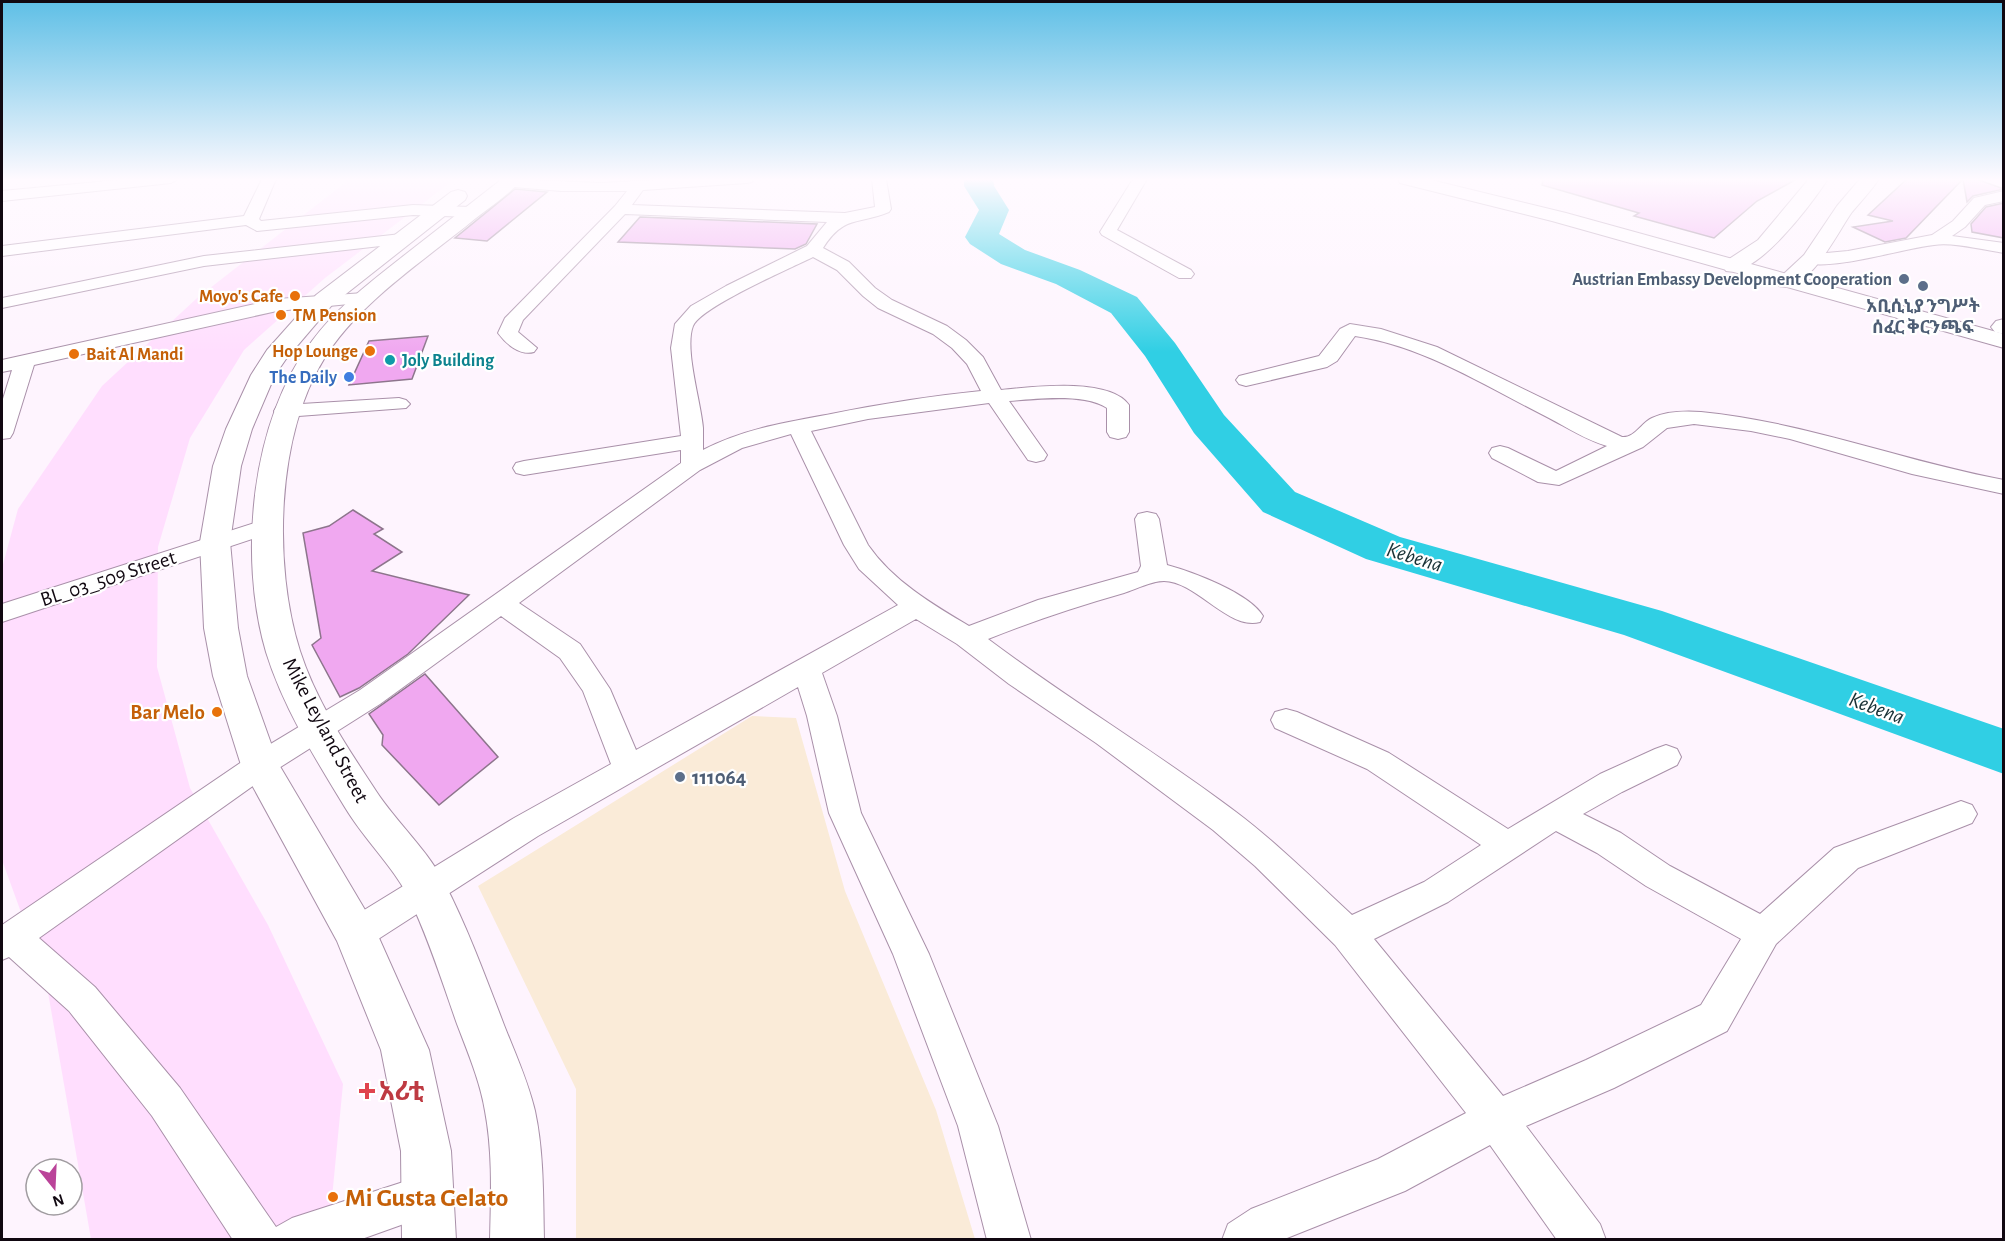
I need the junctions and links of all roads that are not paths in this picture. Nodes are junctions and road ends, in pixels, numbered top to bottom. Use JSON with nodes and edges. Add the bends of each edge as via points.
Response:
{"nodes":[{"id":1,"x":115,"y":237,"type":"edge"},
{"id":2,"x":405,"y":237,"type":"edge"},
{"id":3,"x":427,"y":237,"type":"edge"},
{"id":4,"x":594,"y":237,"type":"edge"},
{"id":5,"x":822,"y":237,"type":"edge"},
{"id":6,"x":1117,"y":237,"type":"edge"},
{"id":7,"x":1651,"y":237,"type":"edge"},
{"id":8,"x":1771,"y":237,"type":"edge"},
{"id":9,"x":1824,"y":237,"type":"edge"},
{"id":10,"x":1940,"y":237,"type":"edge"},
{"id":11,"x":401,"y":239,"type":"junction"},
{"id":12,"x":1937,"y":239,"type":"junction"},
{"id":13,"x":2004,"y":248,"type":"edge"},
{"id":14,"x":813,"y":250,"type":"junction"},
{"id":15,"x":2,"y":251,"type":"edge"},
{"id":16,"x":1740,"y":262,"type":"junction"},
{"id":17,"x":1798,"y":271,"type":"junction"},
{"id":18,"x":1185,"y":274,"type":"dead end"},
{"id":19,"x":364,"y":298,"type":"junction"},
{"id":20,"x":324,"y":300,"type":"junction"},
{"id":21,"x":2,"y":303,"type":"edge"},
{"id":22,"x":2003,"y":327,"type":"edge"},
{"id":23,"x":2004,"y":341,"type":"edge"},
{"id":24,"x":527,"y":348,"type":"dead end"},
{"id":25,"x":25,"y":361,"type":"junction"},
{"id":26,"x":2,"y":366,"type":"edge"},
{"id":27,"x":1246,"y":380,"type":"dead end"},
{"id":28,"x":994,"y":396,"type":"junction"},
{"id":29,"x":399,"y":404,"type":"dead end"},
{"id":30,"x":285,"y":411,"type":"junction"},
{"id":31,"x":798,"y":426,"type":"junction"},
{"id":32,"x":1118,"y":432,"type":"dead end"},
{"id":33,"x":2,"y":433,"type":"edge"},
{"id":34,"x":1627,"y":445,"type":"junction"},
{"id":35,"x":692,"y":453,"type":"junction"},
{"id":36,"x":1500,"y":453,"type":"dead end"},
{"id":37,"x":1036,"y":455,"type":"dead end"},
{"id":38,"x":524,"y":468,"type":"dead end"},
{"id":39,"x":2004,"y":487,"type":"edge"},
{"id":40,"x":1147,"y":519,"type":"dead end"},
{"id":41,"x":270,"y":525,"type":"junction"},
{"id":42,"x":215,"y":542,"type":"junction"},
{"id":43,"x":1148,"y":576,"type":"junction"},
{"id":44,"x":501,"y":603,"type":"junction"},
{"id":45,"x":916,"y":607,"type":"junction"},
{"id":46,"x":2,"y":613,"type":"edge"},
{"id":47,"x":1250,"y":616,"type":"dead end"},
{"id":48,"x":967,"y":637,"type":"junction"},
{"id":49,"x":806,"y":668,"type":"junction"},
{"id":50,"x":1286,"y":720,"type":"dead end"},
{"id":51,"x":319,"y":727,"type":"junction"},
{"id":52,"x":1666,"y":757,"type":"dead end"},
{"id":53,"x":260,"y":765,"type":"junction"},
{"id":54,"x":629,"y":769,"type":"junction"},
{"id":55,"x":1962,"y":814,"type":"dead end"},
{"id":56,"x":1555,"y":815,"type":"junction"},
{"id":57,"x":1508,"y":846,"type":"junction"},
{"id":58,"x":426,"y":889,"type":"junction"},
{"id":59,"x":1763,"y":933,"type":"junction"},
{"id":60,"x":356,"y":934,"type":"junction"},
{"id":61,"x":1348,"y":934,"type":"junction"},
{"id":62,"x":7,"y":940,"type":"edge"},
{"id":63,"x":1496,"y":1119,"type":"junction"},
{"id":64,"x":428,"y":1195,"type":"junction"},
{"id":65,"x":259,"y":1239,"type":"edge"},
{"id":66,"x":292,"y":1239,"type":"edge"},
{"id":67,"x":429,"y":1239,"type":"edge"},
{"id":68,"x":517,"y":1239,"type":"edge"},
{"id":69,"x":1009,"y":1239,"type":"edge"},
{"id":70,"x":1244,"y":1239,"type":"edge"},
{"id":71,"x":1584,"y":1239,"type":"edge"}],
"edges":[{"from":1,"to":15,"type":"street"},
{"from":2,"to":11,"type":"main road","name":"Mike Leyland Street"},
{"from":3,"to":19,"type":"main road","name":"Mike Leyland Street"},
{"from":4,"to":24,"type":"street","via":[[514,318],[508,333]]},
{"from":5,"to":14,"type":"street"},
{"from":6,"to":18,"type":"street"},
{"from":7,"to":16,"type":"main road"},
{"from":8,"to":16,"type":"main road"},
{"from":9,"to":17,"type":"main road"},
{"from":10,"to":12,"type":"street"},
{"from":11,"to":20,"type":"main road","name":"Mike Leyland Street"},
{"from":11,"to":21,"type":"street","via":[[204,261]]},
{"from":12,"to":13,"type":"street"},
{"from":12,"to":17,"type":"street","via":[[1848,256]]},
{"from":14,"to":28,"type":"street","via":[[843,266],[885,304],[940,330],[959,344],[976,361]]},
{"from":14,"to":35,"type":"street","via":[[732,290],[698,310],[684,324],[681,348]]},
{"from":16,"to":17,"type":"main road"},
{"from":17,"to":22,"type":"main road"},
{"from":17,"to":23,"type":"main road"},
{"from":19,"to":20,"type":"street"},
{"from":19,"to":30,"type":"main road","name":"Mike Leyland Street","via":[[304,371]]},
{"from":20,"to":25,"type":"street","via":[[277,305]]},
{"from":20,"to":42,"type":"main road","name":"Mike Leyland Street","via":[[263,375],[227,466]]},
{"from":25,"to":26,"type":"street"},
{"from":25,"to":33,"type":"street"},
{"from":27,"to":34,"type":"street","via":[[1324,362],[1350,330],[1359,331],[1430,353]]},
{"from":28,"to":31,"type":"street"},
{"from":28,"to":32,"type":"street","via":[[1044,392],[1102,395],[1118,405]]},
{"from":28,"to":37,"type":"street"},
{"from":29,"to":30,"type":"street"},
{"from":30,"to":41,"type":"main road","name":"Mike Leyland Street","via":[[272,481]]},
{"from":31,"to":35,"type":"street"},
{"from":31,"to":45,"type":"street","via":[[856,545],[868,563]]},
{"from":34,"to":36,"type":"street","via":[[1559,478],[1546,477]]},
{"from":34,"to":39,"type":"street","via":[[1639,441],[1657,424],[1672,419],[1733,422],[1803,435]]},
{"from":35,"to":38,"type":"street"},
{"from":35,"to":44,"type":"street"},
{"from":40,"to":43,"type":"street","via":[[1154,566]]},
{"from":41,"to":42,"type":"street","name":"BL_03_509 Street"},
{"from":41,"to":51,"type":"main road","name":"Mike Leyland Street","via":[[269,567],[283,652]]},
{"from":42,"to":46,"type":"street","name":"BL_03_509 Street"},
{"from":42,"to":53,"type":"main road","name":"Mike Leyland Street","via":[[221,628],[230,676]]},
{"from":43,"to":47,"type":"street","via":[[1164,573],[1184,578]]},
{"from":43,"to":48,"type":"street","via":[[1047,606]]},
{"from":44,"to":51,"type":"street","via":[[370,698]]},
{"from":44,"to":54,"type":"street","via":[[570,651],[596,689]]},
{"from":45,"to":48,"type":"street"},
{"from":45,"to":49,"type":"street"},
{"from":48,"to":61,"type":"street","via":[[1224,821],[1267,856]]},
{"from":49,"to":54,"type":"street"},
{"from":49,"to":69,"type":"street","via":[[845,813],[911,954],[978,1126]]},
{"from":50,"to":57,"type":"street","via":[[1378,761]]},
{"from":51,"to":53,"type":"street"},
{"from":51,"to":58,"type":"main road","name":"Mike Leyland Street","via":[[362,802]]},
{"from":52,"to":56,"type":"street"},
{"from":53,"to":60,"type":"main road","name":"Mike Leyland Street"},
{"from":53,"to":62,"type":"street"},
{"from":54,"to":58,"type":"street"},
{"from":55,"to":59,"type":"street","via":[[1846,858]]},
{"from":56,"to":57,"type":"street"},
{"from":56,"to":59,"type":"street"},
{"from":57,"to":61,"type":"street","via":[[1436,892]]},
{"from":58,"to":60,"type":"street"},
{"from":58,"to":68,"type":"main road","name":"Mike Leyland Street","via":[[459,964],[510,1110]]},
{"from":59,"to":63,"type":"street","via":[[1714,1018]]},
{"from":60,"to":64,"type":"main road","name":"Mike Leyland Street","via":[[405,1050],[426,1151]]},
{"from":61,"to":63,"type":"street"},
{"from":62,"to":65,"type":"street","via":[[89,1007],[166,1102]]},
{"from":63,"to":70,"type":"street","via":[[1390,1176],[1266,1224]]},
{"from":63,"to":71,"type":"street"},
{"from":64,"to":66,"type":"street"},
{"from":64,"to":67,"type":"main road","name":"Mike Leyland Street"}]}
